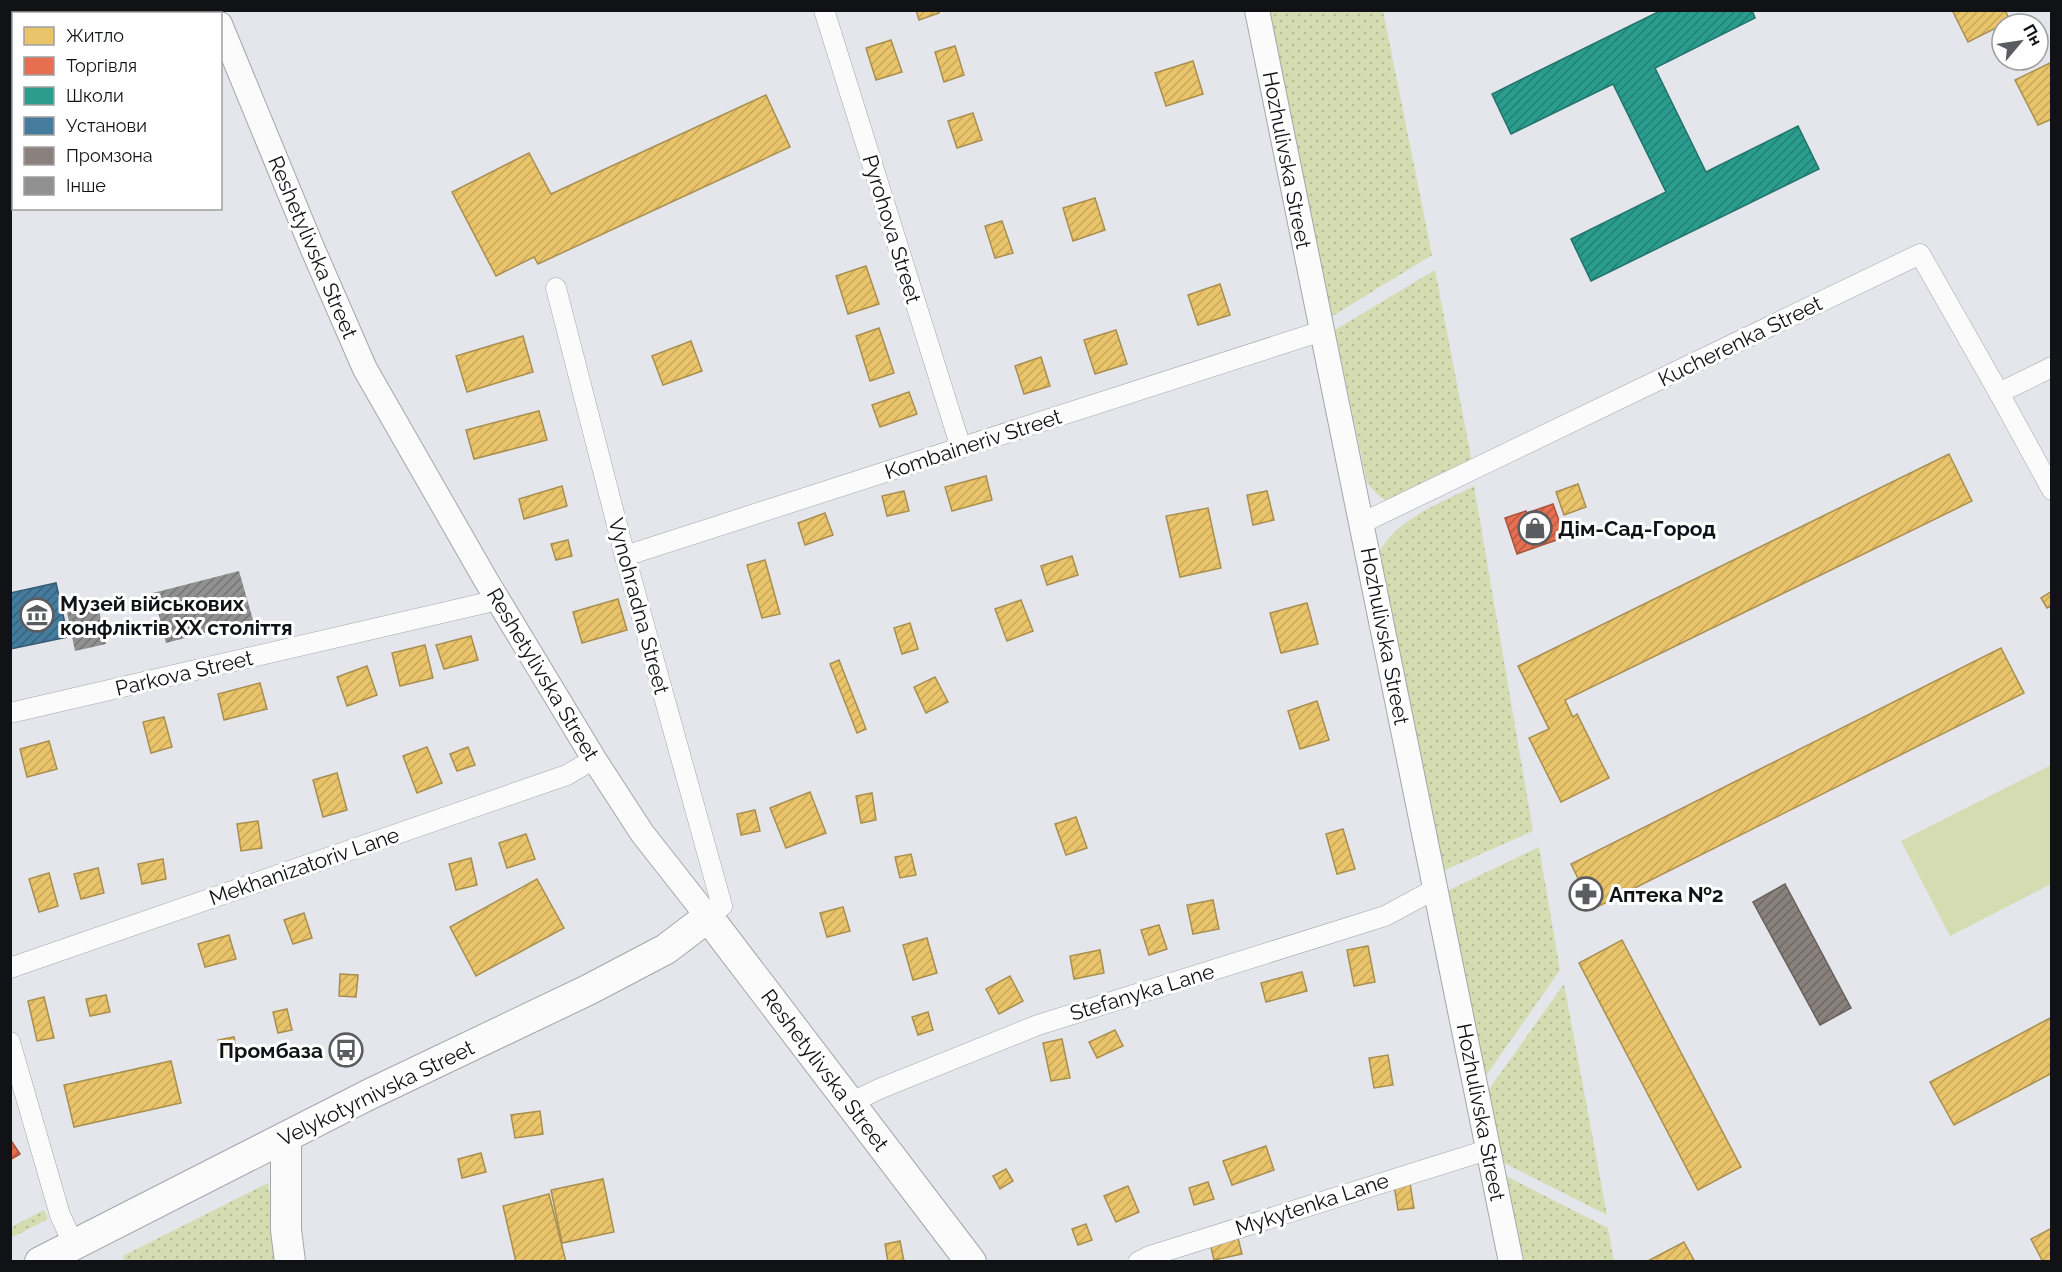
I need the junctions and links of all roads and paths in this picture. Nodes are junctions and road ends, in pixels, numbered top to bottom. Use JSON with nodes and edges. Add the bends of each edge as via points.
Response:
{"nodes":[{"id":1,"x":824,"y":10,"type":"edge"},
{"id":2,"x":1257,"y":10,"type":"edge"},
{"id":3,"x":222,"y":29,"type":"edge"},
{"id":4,"x":556,"y":288,"type":"dead end"},
{"id":5,"x":1322,"y":331,"type":"junction"},
{"id":6,"x":2052,"y":367,"type":"edge"},
{"id":7,"x":1999,"y":393,"type":"junction"},
{"id":8,"x":961,"y":448,"type":"junction"},
{"id":9,"x":2052,"y":490,"type":"edge"},
{"id":10,"x":1362,"y":523,"type":"junction"},
{"id":11,"x":625,"y":556,"type":"junction"},
{"id":12,"x":498,"y":600,"type":"junction"},
{"id":13,"x":10,"y":713,"type":"edge"},
{"id":14,"x":594,"y":759,"type":"junction"},
{"id":15,"x":1437,"y":888,"type":"junction"},
{"id":16,"x":708,"y":917,"type":"junction"},
{"id":17,"x":10,"y":968,"type":"edge"},
{"id":18,"x":10,"y":1042,"type":"edge"},
{"id":19,"x":850,"y":1103,"type":"junction"},
{"id":20,"x":286,"y":1137,"type":"junction"},
{"id":21,"x":1487,"y":1150,"type":"junction"},
{"id":22,"x":73,"y":1243,"type":"junction"},
{"id":23,"x":40,"y":1262,"type":"edge"},
{"id":24,"x":290,"y":1262,"type":"edge"},
{"id":25,"x":971,"y":1262,"type":"edge"},
{"id":26,"x":1138,"y":1262,"type":"edge"},
{"id":27,"x":1511,"y":1262,"type":"edge"}],
"edges":[{"from":1,"to":8,"type":"street","name":"Pyrohova Street"},
{"from":2,"to":5,"type":"street","name":"Hozhulivska Street"},
{"from":3,"to":12,"type":"street","name":"Reshetylivska Street","via":[[365,369]]},
{"from":4,"to":11,"type":"street","name":"Vynohradna Street"},
{"from":5,"to":8,"type":"street","name":"Kombaineriv Street"},
{"from":5,"to":10,"type":"street","name":"Hozhulivska Street"},
{"from":6,"to":7,"type":"street"},
{"from":7,"to":9,"type":"street"},
{"from":7,"to":10,"type":"street","name":"Kucherenka Street","via":[[1920,254]]},
{"from":8,"to":11,"type":"street","name":"Kombaineriv Street"},
{"from":10,"to":15,"type":"street","name":"Hozhulivska Street"},
{"from":11,"to":16,"type":"street","name":"Vynohradna Street","via":[[722,906]]},
{"from":12,"to":13,"type":"street","name":"Parkova Street"},
{"from":12,"to":14,"type":"street","name":"Reshetylivska Street"},
{"from":14,"to":16,"type":"street","name":"Reshetylivska Street","via":[[642,833]]},
{"from":14,"to":17,"type":"street","name":"Mekhanizatoriv Lane","via":[[567,775]]},
{"from":15,"to":19,"type":"street","name":"Stefanyka Lane","via":[[1385,916],[1038,1024]]},
{"from":15,"to":21,"type":"street","name":"Hozhulivska Street"},
{"from":16,"to":19,"type":"main road","name":"Reshetylivska Street"},
{"from":16,"to":20,"type":"main road","name":"Velykotyrnivska Street","via":[[666,949],[588,990]]},
{"from":18,"to":22,"type":"street","via":[[60,1215]]},
{"from":19,"to":25,"type":"main road","name":"Reshetylivska Street"},
{"from":20,"to":22,"type":"main road","name":"Velykotyrnivska Street"},
{"from":20,"to":24,"type":"main road"},
{"from":21,"to":26,"type":"street","name":"Mykytenka Lane"},
{"from":21,"to":27,"type":"street","name":"Hozhulivska Street"},
{"from":22,"to":23,"type":"main road","name":"Velykotyrnivska Street"}]}
